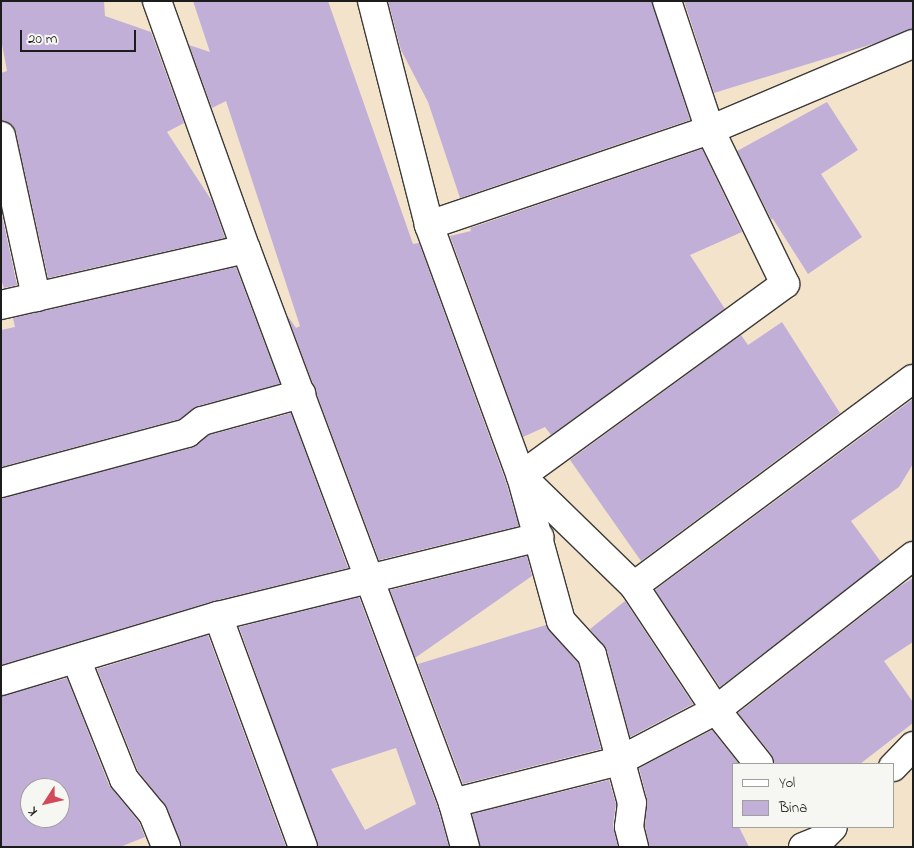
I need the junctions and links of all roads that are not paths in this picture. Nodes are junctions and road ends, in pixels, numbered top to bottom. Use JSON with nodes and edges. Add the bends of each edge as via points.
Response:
{"nodes":[{"id":1,"x":157,"y":1,"type":"edge"},
{"id":2,"x":372,"y":1,"type":"edge"},
{"id":3,"x":667,"y":1,"type":"edge"},
{"id":4,"x":913,"y":44,"type":"edge"},
{"id":5,"x":710,"y":130,"type":"junction"},
{"id":6,"x":1,"y":136,"type":"edge"},
{"id":7,"x":429,"y":225,"type":"junction"},
{"id":8,"x":246,"y":248,"type":"junction"},
{"id":9,"x":36,"y":297,"type":"junction"},
{"id":10,"x":1,"y":305,"type":"edge"},
{"id":11,"x":913,"y":379,"type":"edge"},
{"id":12,"x":301,"y":394,"type":"junction"},
{"id":13,"x":521,"y":476,"type":"junction"},
{"id":14,"x":1,"y":483,"type":"edge"},
{"id":15,"x":539,"y":537,"type":"junction"},
{"id":16,"x":913,"y":556,"type":"edge"},
{"id":17,"x":369,"y":580,"type":"junction"},
{"id":18,"x":634,"y":586,"type":"junction"},
{"id":19,"x":218,"y":616,"type":"junction"},
{"id":20,"x":76,"y":659,"type":"junction"},
{"id":21,"x":1,"y":681,"type":"edge"},
{"id":22,"x":716,"y":710,"type":"junction"},
{"id":23,"x":913,"y":746,"type":"edge"},
{"id":24,"x":619,"y":761,"type":"junction"},
{"id":25,"x":758,"y":763,"type":"edge"},
{"id":26,"x":894,"y":766,"type":"edge"},
{"id":27,"x":452,"y":804,"type":"junction"},
{"id":28,"x":166,"y":847,"type":"edge"},
{"id":29,"x":303,"y":847,"type":"edge"},
{"id":30,"x":465,"y":847,"type":"edge"},
{"id":31,"x":634,"y":847,"type":"edge"}],
"edges":[{"from":1,"to":8,"type":"street"},
{"from":2,"to":7,"type":"street"},
{"from":3,"to":5,"type":"street"},
{"from":4,"to":5,"type":"street"},
{"from":5,"to":7,"type":"street"},
{"from":5,"to":13,"type":"street","via":[[785,284]]},
{"from":6,"to":9,"type":"street"},
{"from":7,"to":13,"type":"street"},
{"from":8,"to":9,"type":"street"},
{"from":8,"to":12,"type":"street"},
{"from":9,"to":10,"type":"street"},
{"from":11,"to":18,"type":"street"},
{"from":12,"to":14,"type":"street","via":[[202,421],[187,432]]},
{"from":12,"to":17,"type":"street"},
{"from":13,"to":15,"type":"street"},
{"from":13,"to":18,"type":"street"},
{"from":15,"to":17,"type":"street"},
{"from":15,"to":24,"type":"street","via":[[561,621],[592,655]]},
{"from":16,"to":22,"type":"street"},
{"from":17,"to":19,"type":"street"},
{"from":17,"to":27,"type":"street"},
{"from":18,"to":22,"type":"street"},
{"from":19,"to":20,"type":"street"},
{"from":19,"to":29,"type":"street"},
{"from":20,"to":21,"type":"street"},
{"from":20,"to":28,"type":"street","via":[[124,779],[153,814]]},
{"from":22,"to":24,"type":"street"},
{"from":22,"to":25,"type":"street"},
{"from":23,"to":26,"type":"street"},
{"from":24,"to":27,"type":"street"},
{"from":24,"to":31,"type":"street","via":[[632,803],[629,827]]},
{"from":27,"to":30,"type":"street"}]}
